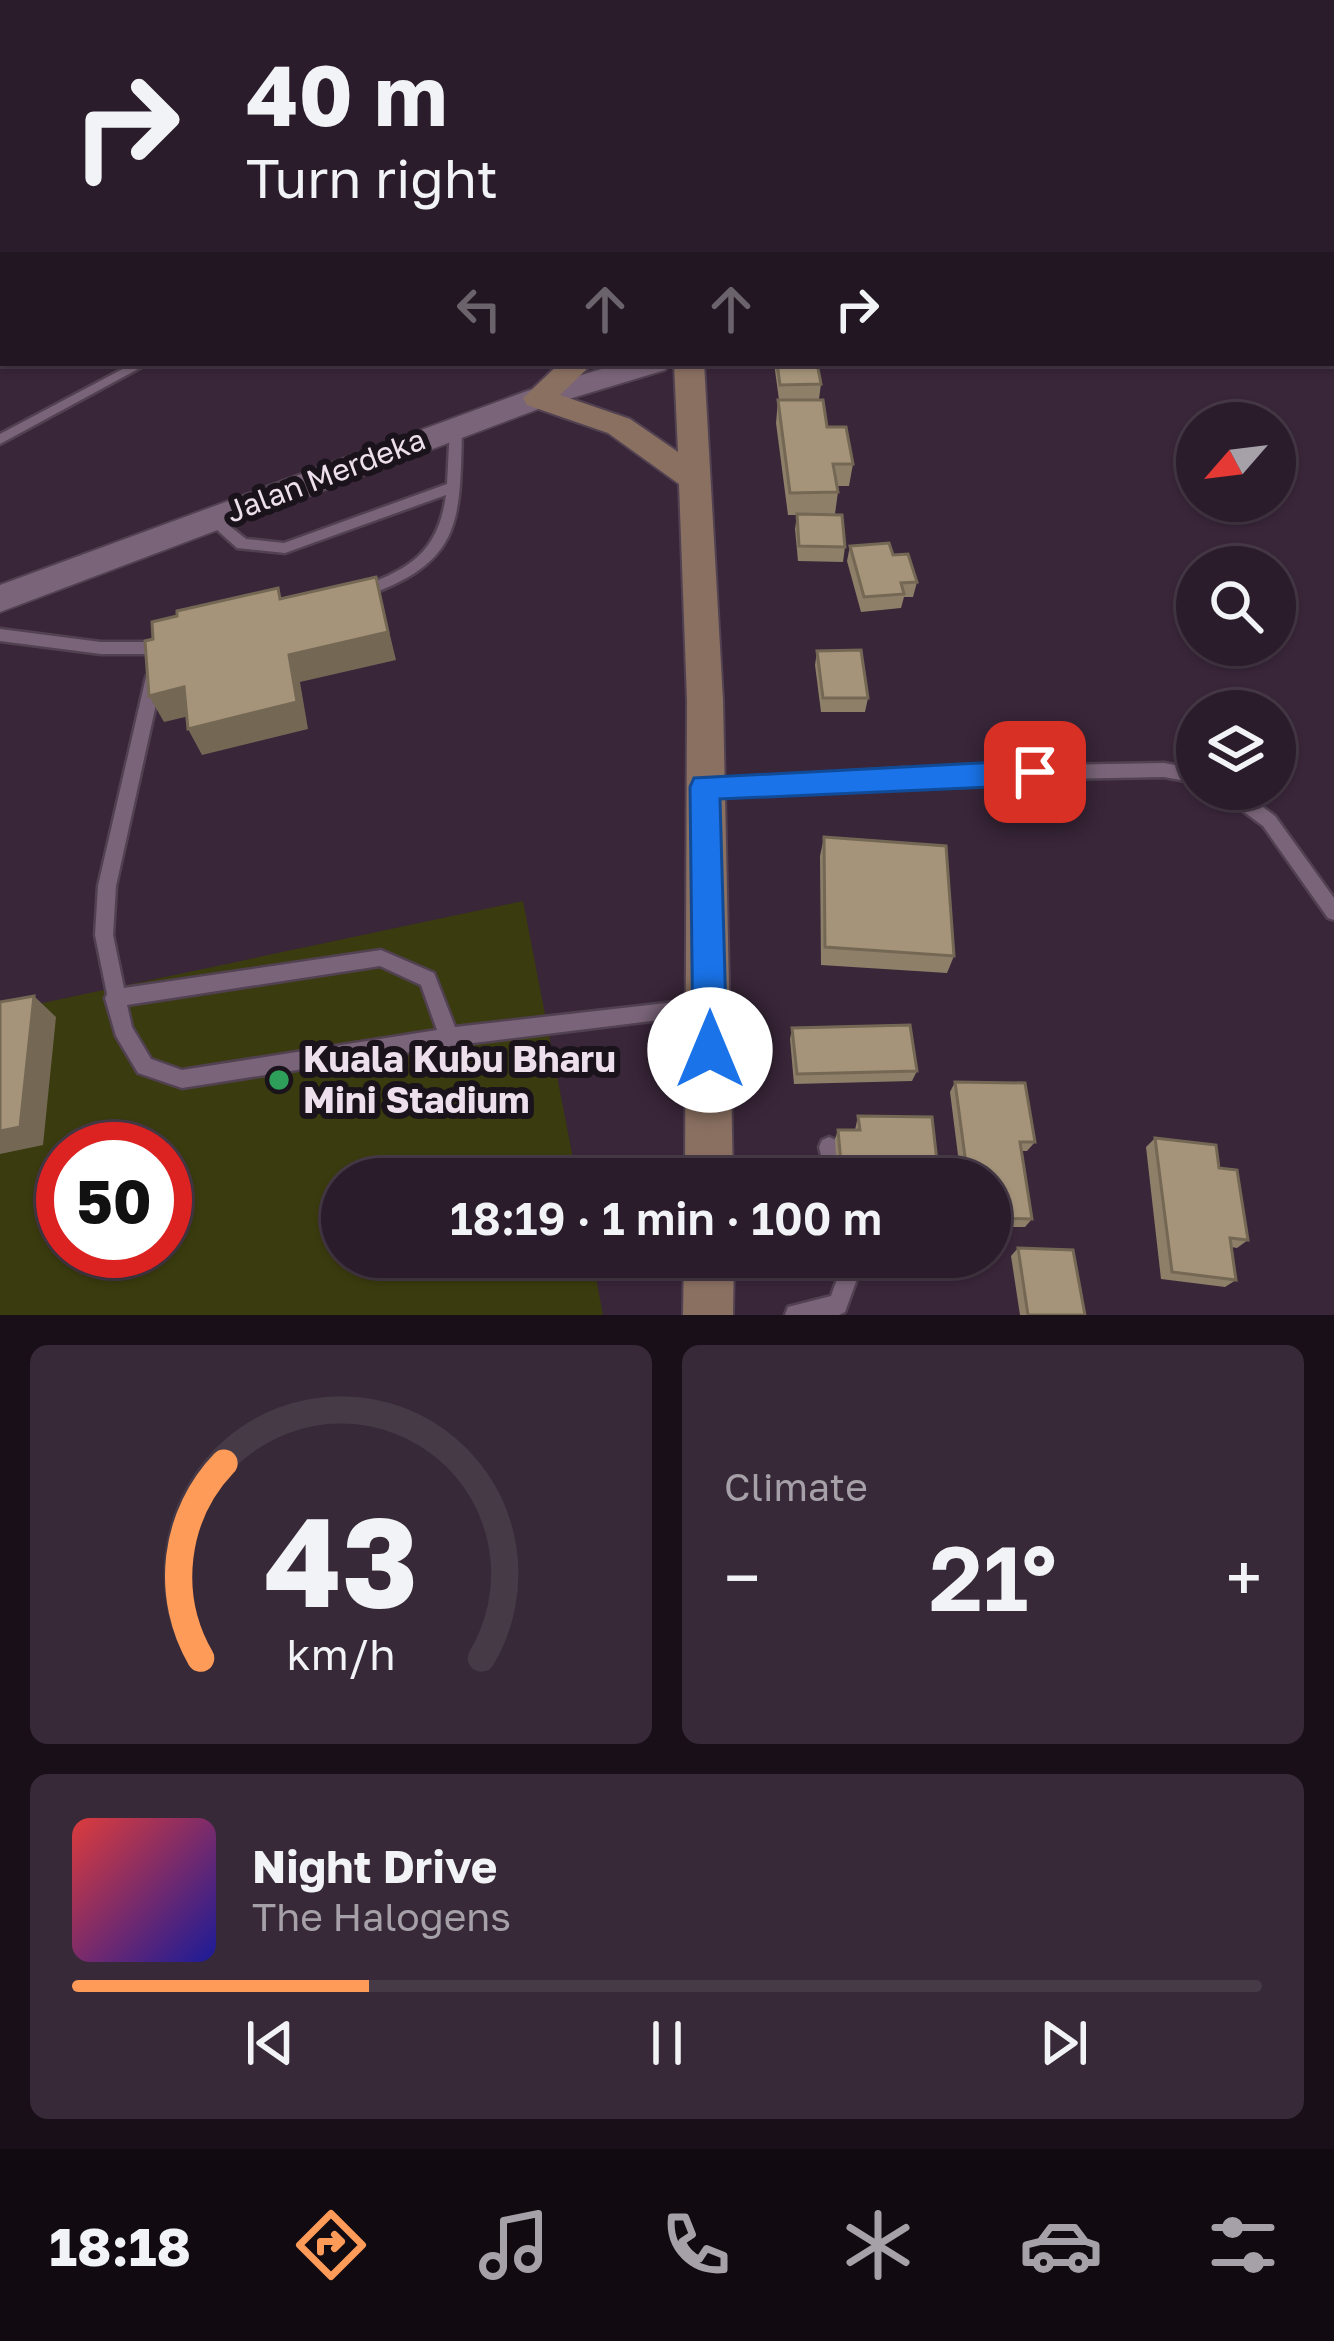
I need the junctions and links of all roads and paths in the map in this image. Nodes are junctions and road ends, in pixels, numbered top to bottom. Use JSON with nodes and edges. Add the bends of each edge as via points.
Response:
{"nodes":[{"id":1,"x":137,"y":366,"type":"edge"},
{"id":2,"x":575,"y":366,"type":"edge"},
{"id":3,"x":645,"y":366,"type":"edge"},
{"id":4,"x":689,"y":366,"type":"edge"},
{"id":5,"x":538,"y":398,"type":"junction"},
{"id":6,"x":456,"y":427,"type":"junction"},
{"id":7,"x":0,"y":440,"type":"edge"},
{"id":8,"x":695,"y":480,"type":"junction"},
{"id":9,"x":454,"y":487,"type":"junction"},
{"id":10,"x":212,"y":519,"type":"junction"},
{"id":11,"x":340,"y":598,"type":"edge"},
{"id":12,"x":0,"y":599,"type":"edge"},
{"id":13,"x":0,"y":635,"type":"edge"},
{"id":14,"x":1176,"y":772,"type":"edge"},
{"id":15,"x":705,"y":787,"type":"junction"},
{"id":16,"x":1254,"y":810,"type":"edge"},
{"id":17,"x":1334,"y":912,"type":"edge"},
{"id":18,"x":114,"y":998,"type":"junction"},
{"id":19,"x":710,"y":1006,"type":"junction"},
{"id":20,"x":449,"y":1036,"type":"junction"},
{"id":21,"x":829,"y":1147,"type":"dead end"},
{"id":22,"x":709,"y":1158,"type":"edge"},
{"id":23,"x":832,"y":1158,"type":"edge"},
{"id":24,"x":709,"y":1278,"type":"edge"},
{"id":25,"x":848,"y":1278,"type":"edge"},
{"id":26,"x":708,"y":1315,"type":"edge"},
{"id":27,"x":796,"y":1315,"type":"edge"}],
"edges":[{"from":1,"to":7,"type":"lane"},
{"from":2,"to":5,"type":"main road"},
{"from":3,"to":5,"type":"street","name":"Jalan Merdeka"},
{"from":4,"to":8,"type":"main road"},
{"from":5,"to":6,"type":"street","name":"Jalan Merdeka"},
{"from":5,"to":8,"type":"main road","via":[[619,426]]},
{"from":6,"to":9,"type":"lane"},
{"from":6,"to":10,"type":"street","name":"Jalan Merdeka"},
{"from":8,"to":15,"type":"main road"},
{"from":9,"to":10,"type":"lane","via":[[285,548],[242,544]]},
{"from":9,"to":11,"type":"lane","via":[[443,544],[420,568]]},
{"from":10,"to":12,"type":"street","name":"Jalan Merdeka"},
{"from":13,"to":18,"type":"lane","via":[[101,648],[175,644],[156,667],[107,886],[104,935]]},
{"from":14,"to":15,"type":"lane"},
{"from":15,"to":19,"type":"main road"},
{"from":16,"to":17,"type":"lane"},
{"from":18,"to":20,"type":"lane","via":[[381,958],[428,980]]},
{"from":18,"to":20,"type":"lane","via":[[146,1066],[182,1079]]},
{"from":19,"to":20,"type":"lane"},
{"from":19,"to":22,"type":"main road"},
{"from":21,"to":23,"type":"lane"},
{"from":24,"to":26,"type":"main road"},
{"from":25,"to":27,"type":"lane","via":[[838,1305]]}]}
